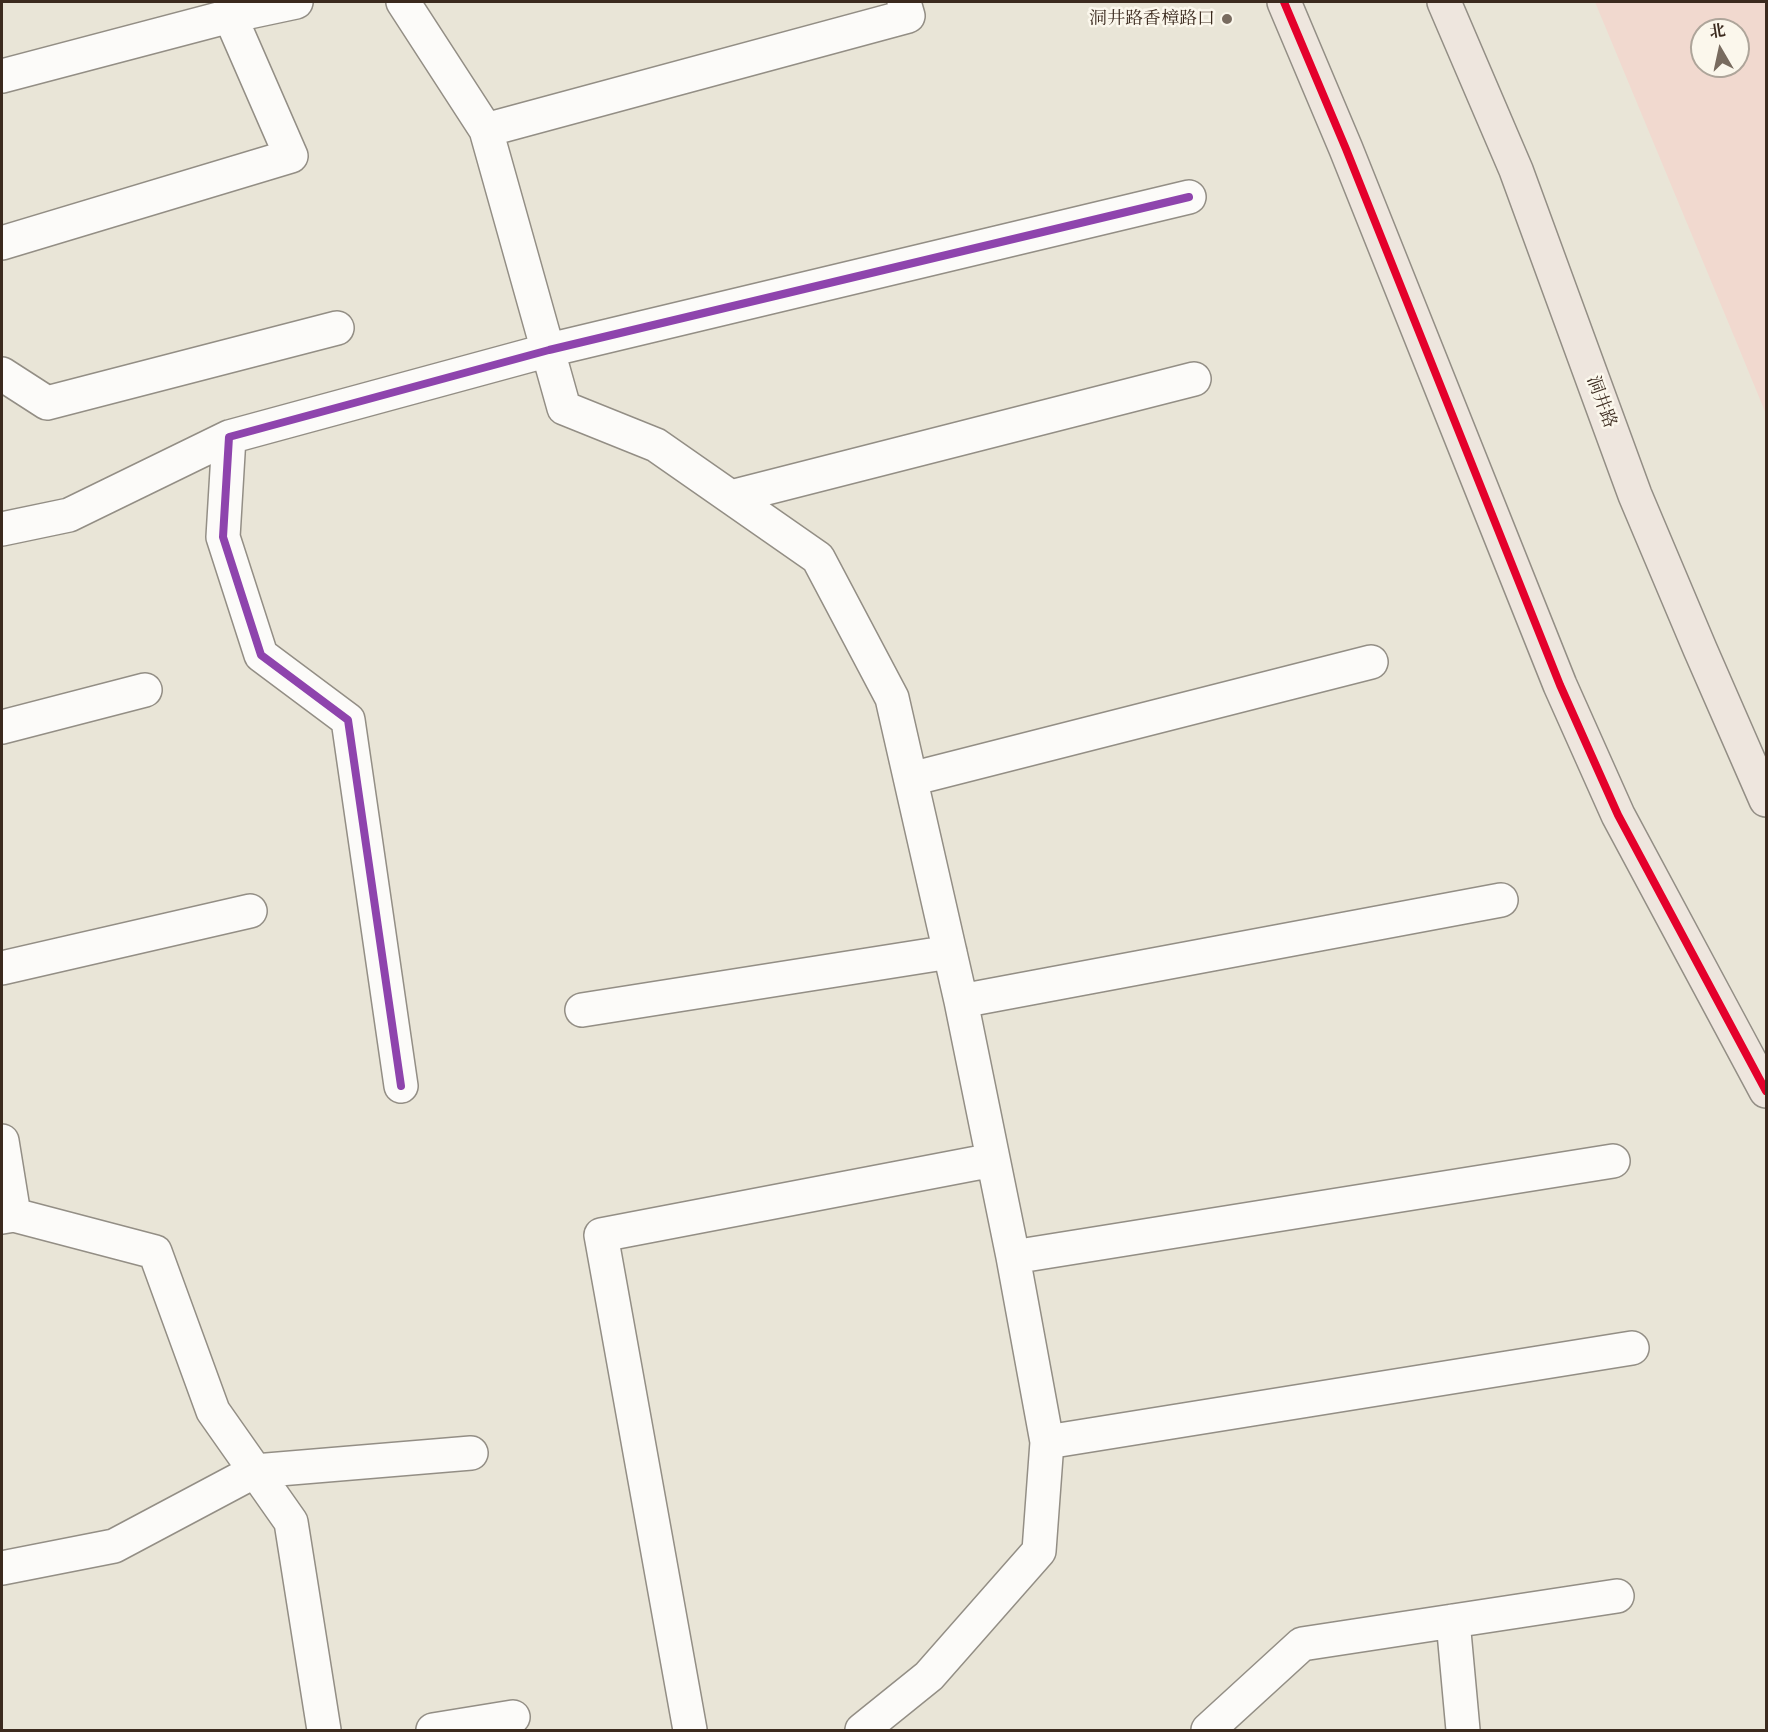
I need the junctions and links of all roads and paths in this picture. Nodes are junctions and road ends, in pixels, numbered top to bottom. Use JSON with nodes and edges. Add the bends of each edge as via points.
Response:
{"nodes":[{"id":1,"x":296,"y":2,"type":"edge"},
{"id":2,"x":403,"y":2,"type":"edge"},
{"id":3,"x":904,"y":2,"type":"edge"},
{"id":4,"x":1284,"y":2,"type":"edge"},
{"id":5,"x":1444,"y":2,"type":"edge"},
{"id":6,"x":230,"y":16,"type":"junction"},
{"id":7,"x":2,"y":76,"type":"edge"},
{"id":8,"x":486,"y":130,"type":"junction"},
{"id":9,"x":1189,"y":197,"type":"dead end"},
{"id":10,"x":2,"y":243,"type":"edge"},
{"id":11,"x":337,"y":328,"type":"dead end"},
{"id":12,"x":549,"y":350,"type":"junction"},
{"id":13,"x":2,"y":374,"type":"edge"},
{"id":14,"x":1194,"y":379,"type":"dead end"},
{"id":15,"x":229,"y":437,"type":"junction"},
{"id":16,"x":731,"y":497,"type":"junction"},
{"id":17,"x":2,"y":529,"type":"edge"},
{"id":18,"x":1371,"y":662,"type":"dead end"},
{"id":19,"x":145,"y":690,"type":"dead end"},
{"id":20,"x":2,"y":727,"type":"edge"},
{"id":21,"x":911,"y":779,"type":"junction"},
{"id":22,"x":1767,"y":800,"type":"edge"},
{"id":23,"x":1501,"y":900,"type":"dead end"},
{"id":24,"x":250,"y":911,"type":"dead end"},
{"id":25,"x":950,"y":952,"type":"junction"},
{"id":26,"x":2,"y":968,"type":"edge"},
{"id":27,"x":961,"y":1001,"type":"junction"},
{"id":28,"x":582,"y":1010,"type":"dead end"},
{"id":29,"x":401,"y":1086,"type":"dead end"},
{"id":30,"x":1767,"y":1091,"type":"edge"},
{"id":31,"x":2,"y":1141,"type":"edge"},
{"id":32,"x":993,"y":1160,"type":"junction"},
{"id":33,"x":1613,"y":1161,"type":"dead end"},
{"id":34,"x":8,"y":1216,"type":"edge"},
{"id":35,"x":1013,"y":1257,"type":"junction"},
{"id":36,"x":1632,"y":1348,"type":"dead end"},
{"id":37,"x":1047,"y":1442,"type":"junction"},
{"id":38,"x":471,"y":1453,"type":"dead end"},
{"id":39,"x":255,"y":1471,"type":"junction"},
{"id":40,"x":2,"y":1568,"type":"edge"},
{"id":41,"x":1617,"y":1596,"type":"dead end"},
{"id":42,"x":1453,"y":1621,"type":"junction"},
{"id":43,"x":513,"y":1718,"type":"dead end"},
{"id":44,"x":324,"y":1731,"type":"edge"},
{"id":45,"x":433,"y":1731,"type":"edge"},
{"id":46,"x":690,"y":1731,"type":"edge"},
{"id":47,"x":862,"y":1731,"type":"edge"},
{"id":48,"x":1208,"y":1731,"type":"edge"},
{"id":49,"x":1463,"y":1731,"type":"edge"}],
"edges":[{"from":1,"to":6,"type":"street"},
{"from":2,"to":8,"type":"street"},
{"from":3,"to":8,"type":"street","via":[[908,16]]},
{"from":4,"to":30,"type":"main road","via":[[1617,815]]},
{"from":5,"to":22,"type":"main road","name":"洞井路","via":[[1516,170],[1635,495]]},
{"from":6,"to":7,"type":"street"},
{"from":6,"to":10,"type":"street","via":[[291,156]]},
{"from":8,"to":12,"type":"street"},
{"from":9,"to":12,"type":"street"},
{"from":11,"to":13,"type":"street","via":[[47,403]]},
{"from":12,"to":15,"type":"street"},
{"from":12,"to":16,"type":"street","via":[[564,408],[656,445]]},
{"from":14,"to":16,"type":"street"},
{"from":15,"to":17,"type":"street","via":[[69,515]]},
{"from":15,"to":29,"type":"street","via":[[223,537],[261,655],[348,720]]},
{"from":16,"to":21,"type":"street","via":[[818,558],[892,698]]},
{"from":18,"to":21,"type":"street"},
{"from":19,"to":20,"type":"street"},
{"from":21,"to":25,"type":"street"},
{"from":23,"to":27,"type":"street"},
{"from":24,"to":26,"type":"street"},
{"from":25,"to":27,"type":"street"},
{"from":25,"to":28,"type":"street"},
{"from":27,"to":32,"type":"street"},
{"from":31,"to":34,"type":"street"},
{"from":32,"to":35,"type":"street"},
{"from":32,"to":46,"type":"street","via":[[601,1235]]},
{"from":33,"to":35,"type":"street"},
{"from":34,"to":39,"type":"street","via":[[155,1252],[213,1411]]},
{"from":35,"to":37,"type":"street"},
{"from":36,"to":37,"type":"street"},
{"from":37,"to":47,"type":"street","via":[[1039,1551],[929,1676]]},
{"from":38,"to":39,"type":"street"},
{"from":39,"to":40,"type":"street","via":[[114,1546]]},
{"from":39,"to":44,"type":"street","via":[[291,1522]]},
{"from":41,"to":42,"type":"street"},
{"from":42,"to":48,"type":"street","via":[[1302,1644]]},
{"from":42,"to":49,"type":"street"},
{"from":43,"to":45,"type":"street"}]}
